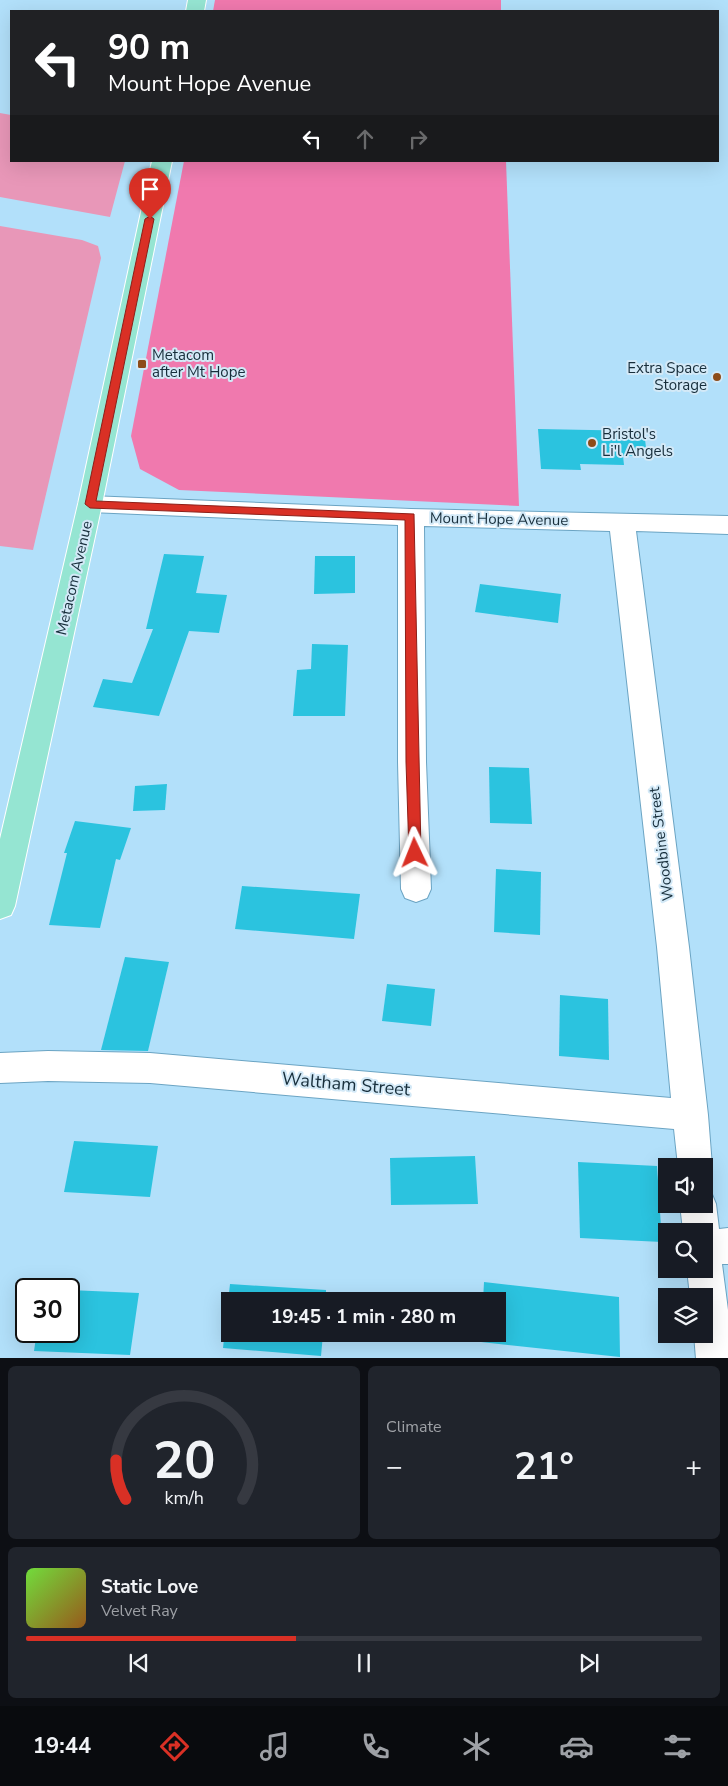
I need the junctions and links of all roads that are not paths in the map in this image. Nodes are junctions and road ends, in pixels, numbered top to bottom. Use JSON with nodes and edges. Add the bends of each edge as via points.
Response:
{"nodes":[{"id":1,"x":162,"y":162,"type":"edge"},
{"id":2,"x":90,"y":504,"type":"junction"},
{"id":3,"x":411,"y":517,"type":"junction"},
{"id":4,"x":622,"y":522,"type":"junction"},
{"id":5,"x":728,"y":525,"type":"edge"},
{"id":6,"x":416,"y":889,"type":"dead end"},
{"id":7,"x":0,"y":906,"type":"edge"},
{"id":8,"x":0,"y":1068,"type":"edge"},
{"id":9,"x":690,"y":1115,"type":"junction"},
{"id":10,"x":694,"y":1158,"type":"edge"},
{"id":11,"x":713,"y":1246,"type":"edge"},
{"id":12,"x":728,"y":1246,"type":"edge"},
{"id":13,"x":706,"y":1278,"type":"edge"},
{"id":14,"x":715,"y":1358,"type":"edge"}],
"edges":[{"from":1,"to":2,"type":"main road","name":"Metacom Avenue"},
{"from":2,"to":3,"type":"street","name":"Mount Hope Avenue"},
{"from":2,"to":7,"type":"main road","name":"Metacom Avenue"},
{"from":3,"to":4,"type":"street","name":"Mount Hope Avenue"},
{"from":3,"to":6,"type":"street"},
{"from":4,"to":5,"type":"street","name":"Mount Hope Avenue"},
{"from":4,"to":9,"type":"street","name":"Woodbine Street"},
{"from":8,"to":9,"type":"street","name":"Waltham Street","via":[[150,1068]]},
{"from":9,"to":10,"type":"street","name":"Woodbine Street"},
{"from":11,"to":12,"type":"street"},
{"from":13,"to":14,"type":"street"}]}
